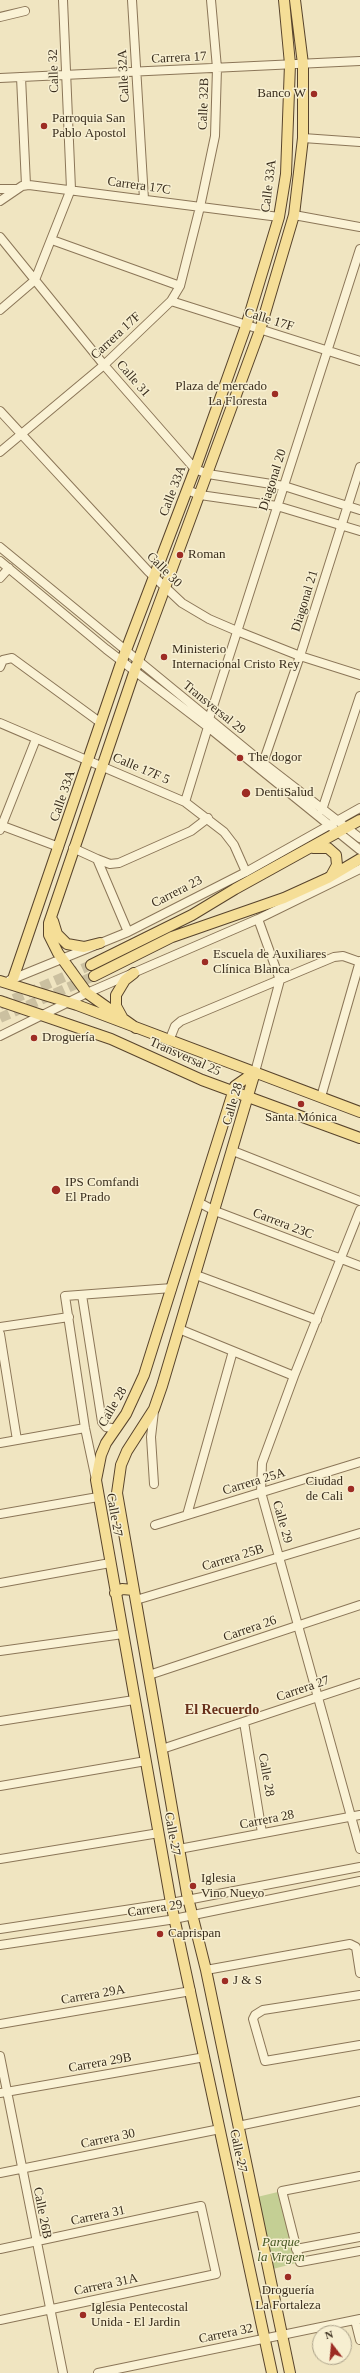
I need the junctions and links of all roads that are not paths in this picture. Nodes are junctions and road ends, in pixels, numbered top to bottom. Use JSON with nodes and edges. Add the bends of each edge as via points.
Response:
{"nodes":[{"id":1,"x":63,"y":0,"type":"edge"},
{"id":2,"x":132,"y":0,"type":"edge"},
{"id":3,"x":211,"y":0,"type":"edge"},
{"id":4,"x":284,"y":0,"type":"edge"},
{"id":5,"x":295,"y":0,"type":"edge"},
{"id":6,"x":25,"y":11,"type":"dead end"},
{"id":7,"x":0,"y":17,"type":"edge"},
{"id":8,"x":360,"y":62,"type":"edge"},
{"id":9,"x":290,"y":64,"type":"junction"},
{"id":10,"x":303,"y":64,"type":"junction"},
{"id":11,"x":217,"y":68,"type":"junction"},
{"id":12,"x":135,"y":72,"type":"junction"},
{"id":13,"x":65,"y":75,"type":"junction"},
{"id":14,"x":20,"y":77,"type":"junction"},
{"id":15,"x":0,"y":78,"type":"edge"},
{"id":16,"x":302,"y":138,"type":"junction"},
{"id":17,"x":360,"y":142,"type":"edge"},
{"id":18,"x":26,"y":185,"type":"junction"},
{"id":19,"x":17,"y":188,"type":"junction"},
{"id":20,"x":0,"y":189,"type":"edge"},
{"id":21,"x":71,"y":189,"type":"junction"},
{"id":22,"x":144,"y":199,"type":"junction"},
{"id":23,"x":0,"y":201,"type":"edge"},
{"id":24,"x":200,"y":207,"type":"junction"},
{"id":25,"x":294,"y":215,"type":"junction"},
{"id":26,"x":279,"y":217,"type":"junction"},
{"id":27,"x":360,"y":227,"type":"edge"},
{"id":28,"x":0,"y":237,"type":"edge"},
{"id":29,"x":52,"y":240,"type":"junction"},
{"id":30,"x":360,"y":249,"type":"edge"},
{"id":31,"x":35,"y":280,"type":"junction"},
{"id":32,"x":180,"y":286,"type":"junction"},
{"id":33,"x":258,"y":286,"type":"junction"},
{"id":34,"x":272,"y":290,"type":"junction"},
{"id":35,"x":171,"y":301,"type":"junction"},
{"id":36,"x":0,"y":310,"type":"edge"},
{"id":37,"x":246,"y":326,"type":"junction"},
{"id":38,"x":260,"y":330,"type":"junction"},
{"id":39,"x":328,"y":351,"type":"junction"},
{"id":40,"x":360,"y":362,"type":"edge"},
{"id":41,"x":104,"y":365,"type":"junction"},
{"id":42,"x":0,"y":411,"type":"edge"},
{"id":43,"x":20,"y":434,"type":"junction"},
{"id":44,"x":0,"y":452,"type":"edge"},
{"id":45,"x":360,"y":467,"type":"edge"},
{"id":46,"x":196,"y":469,"type":"junction"},
{"id":47,"x":208,"y":474,"type":"junction"},
{"id":48,"x":284,"y":486,"type":"junction"},
{"id":49,"x":187,"y":490,"type":"junction"},
{"id":50,"x":200,"y":495,"type":"junction"},
{"id":51,"x":277,"y":506,"type":"junction"},
{"id":52,"x":348,"y":506,"type":"junction"},
{"id":53,"x":360,"y":510,"type":"edge"},
{"id":54,"x":341,"y":525,"type":"junction"},
{"id":55,"x":360,"y":531,"type":"edge"},
{"id":56,"x":0,"y":547,"type":"edge"},
{"id":57,"x":0,"y":561,"type":"edge"},
{"id":58,"x":9,"y":568,"type":"junction"},
{"id":59,"x":154,"y":577,"type":"junction"},
{"id":60,"x":0,"y":578,"type":"edge"},
{"id":61,"x":165,"y":589,"type":"junction"},
{"id":62,"x":237,"y":631,"type":"junction"},
{"id":63,"x":126,"y":651,"type":"junction"},
{"id":64,"x":300,"y":656,"type":"junction"},
{"id":65,"x":122,"y":661,"type":"junction"},
{"id":66,"x":138,"y":661,"type":"junction"},
{"id":67,"x":0,"y":667,"type":"edge"},
{"id":68,"x":134,"y":671,"type":"junction"},
{"id":69,"x":360,"y":676,"type":"edge"},
{"id":70,"x":360,"y":696,"type":"edge"},
{"id":71,"x":0,"y":722,"type":"edge"},
{"id":72,"x":101,"y":723,"type":"junction"},
{"id":73,"x":209,"y":723,"type":"junction"},
{"id":74,"x":36,"y":739,"type":"junction"},
{"id":75,"x":90,"y":760,"type":"junction"},
{"id":76,"x":263,"y":763,"type":"junction"},
{"id":77,"x":101,"y":765,"type":"junction"},
{"id":78,"x":185,"y":802,"type":"junction"},
{"id":79,"x":360,"y":808,"type":"edge"},
{"id":80,"x":322,"y":810,"type":"junction"},
{"id":81,"x":208,"y":818,"type":"junction"},
{"id":82,"x":360,"y":820,"type":"edge"},
{"id":83,"x":337,"y":822,"type":"junction"},
{"id":84,"x":328,"y":826,"type":"junction"},
{"id":85,"x":1,"y":827,"type":"edge"},
{"id":86,"x":342,"y":831,"type":"junction"},
{"id":87,"x":360,"y":838,"type":"edge"},
{"id":88,"x":59,"y":847,"type":"junction"},
{"id":89,"x":73,"y":848,"type":"junction"},
{"id":90,"x":312,"y":848,"type":"junction"},
{"id":91,"x":360,"y":850,"type":"edge"},
{"id":92,"x":97,"y":859,"type":"junction"},
{"id":93,"x":360,"y":859,"type":"edge"},
{"id":94,"x":360,"y":869,"type":"edge"},
{"id":95,"x":246,"y":872,"type":"junction"},
{"id":96,"x":328,"y":878,"type":"junction"},
{"id":97,"x":54,"y":909,"type":"junction"},
{"id":98,"x":258,"y":919,"type":"junction"},
{"id":99,"x":128,"y":932,"type":"junction"},
{"id":100,"x":100,"y":943,"type":"junction"},
{"id":101,"x":61,"y":959,"type":"junction"},
{"id":102,"x":360,"y":962,"type":"edge"},
{"id":103,"x":91,"y":964,"type":"tunnel mouth"},
{"id":104,"x":134,"y":973,"type":"junction"},
{"id":105,"x":94,"y":976,"type":"tunnel mouth"},
{"id":106,"x":280,"y":980,"type":"junction"},
{"id":107,"x":4,"y":982,"type":"edge"},
{"id":108,"x":87,"y":993,"type":"junction"},
{"id":109,"x":0,"y":1001,"type":"edge"},
{"id":110,"x":68,"y":1002,"type":"junction"},
{"id":111,"x":42,"y":1015,"type":"junction"},
{"id":112,"x":124,"y":1020,"type":"junction"},
{"id":113,"x":136,"y":1028,"type":"junction"},
{"id":114,"x":0,"y":1036,"type":"edge"},
{"id":115,"x":169,"y":1041,"type":"junction"},
{"id":116,"x":255,"y":1072,"type":"junction"},
{"id":117,"x":234,"y":1091,"type":"junction"},
{"id":118,"x":249,"y":1097,"type":"junction"},
{"id":119,"x":321,"y":1097,"type":"junction"},
{"id":120,"x":360,"y":1112,"type":"edge"},
{"id":121,"x":360,"y":1138,"type":"edge"},
{"id":122,"x":233,"y":1151,"type":"junction"},
{"id":123,"x":360,"y":1201,"type":"edge"},
{"id":124,"x":198,"y":1202,"type":"junction"},
{"id":125,"x":360,"y":1210,"type":"edge"},
{"id":126,"x":215,"y":1211,"type":"junction"},
{"id":127,"x":342,"y":1259,"type":"junction"},
{"id":128,"x":360,"y":1266,"type":"edge"},
{"id":129,"x":196,"y":1275,"type":"junction"},
{"id":130,"x":172,"y":1288,"type":"junction"},
{"id":131,"x":82,"y":1295,"type":"junction"},
{"id":132,"x":68,"y":1317,"type":"junction"},
{"id":133,"x":317,"y":1320,"type":"junction"},
{"id":134,"x":0,"y":1327,"type":"edge"},
{"id":135,"x":179,"y":1329,"type":"junction"},
{"id":136,"x":0,"y":1334,"type":"edge"},
{"id":137,"x":233,"y":1351,"type":"junction"},
{"id":138,"x":294,"y":1376,"type":"junction"},
{"id":139,"x":154,"y":1409,"type":"junction"},
{"id":140,"x":85,"y":1428,"type":"junction"},
{"id":141,"x":116,"y":1429,"type":"junction"},
{"id":142,"x":17,"y":1440,"type":"junction"},
{"id":143,"x":0,"y":1443,"type":"edge"},
{"id":144,"x":360,"y":1462,"type":"edge"},
{"id":145,"x":96,"y":1480,"type":"junction"},
{"id":146,"x":154,"y":1484,"type":"dead end"},
{"id":147,"x":261,"y":1492,"type":"junction"},
{"id":148,"x":117,"y":1493,"type":"joint"},
{"id":149,"x":98,"y":1497,"type":"junction"},
{"id":150,"x":0,"y":1514,"type":"edge"},
{"id":151,"x":187,"y":1515,"type":"junction"},
{"id":152,"x":154,"y":1525,"type":"dead end"},
{"id":153,"x":360,"y":1533,"type":"edge"},
{"id":154,"x":279,"y":1556,"type":"junction"},
{"id":155,"x":110,"y":1563,"type":"junction"},
{"id":156,"x":132,"y":1579,"type":"junction"},
{"id":157,"x":113,"y":1582,"type":"junction"},
{"id":158,"x":0,"y":1583,"type":"edge"},
{"id":159,"x":134,"y":1590,"type":"junction"},
{"id":160,"x":115,"y":1593,"type":"junction"},
{"id":161,"x":136,"y":1600,"type":"junction"},
{"id":162,"x":360,"y":1605,"type":"edge"},
{"id":163,"x":298,"y":1625,"type":"junction"},
{"id":164,"x":122,"y":1634,"type":"junction"},
{"id":165,"x":0,"y":1651,"type":"edge"},
{"id":166,"x":149,"y":1675,"type":"junction"},
{"id":167,"x":360,"y":1683,"type":"edge"},
{"id":168,"x":318,"y":1697,"type":"junction"},
{"id":169,"x":134,"y":1700,"type":"junction"},
{"id":170,"x":0,"y":1721,"type":"edge"},
{"id":171,"x":244,"y":1722,"type":"junction"},
{"id":172,"x":162,"y":1749,"type":"junction"},
{"id":173,"x":146,"y":1761,"type":"junction"},
{"id":174,"x":0,"y":1786,"type":"edge"},
{"id":175,"x":360,"y":1815,"type":"edge"},
{"id":176,"x":351,"y":1817,"type":"junction"},
{"id":177,"x":159,"y":1833,"type":"junction"},
{"id":178,"x":262,"y":1833,"type":"junction"},
{"id":179,"x":179,"y":1849,"type":"junction"},
{"id":180,"x":360,"y":1849,"type":"edge"},
{"id":181,"x":0,"y":1859,"type":"edge"},
{"id":182,"x":360,"y":1867,"type":"edge"},
{"id":183,"x":360,"y":1881,"type":"edge"},
{"id":184,"x":188,"y":1900,"type":"junction"},
{"id":185,"x":171,"y":1903,"type":"junction"},
{"id":186,"x":192,"y":1915,"type":"junction"},
{"id":187,"x":174,"y":1919,"type":"junction"},
{"id":188,"x":0,"y":1930,"type":"edge"},
{"id":189,"x":0,"y":1946,"type":"edge"},
{"id":190,"x":206,"y":1970,"type":"junction"},
{"id":191,"x":360,"y":1973,"type":"edge"},
{"id":192,"x":191,"y":1991,"type":"junction"},
{"id":193,"x":360,"y":1995,"type":"edge"},
{"id":194,"x":0,"y":2024,"type":"edge"},
{"id":195,"x":360,"y":2045,"type":"edge"},
{"id":196,"x":0,"y":2056,"type":"edge"},
{"id":197,"x":205,"y":2057,"type":"junction"},
{"id":198,"x":3,"y":2093,"type":"edge"},
{"id":199,"x":360,"y":2102,"type":"edge"},
{"id":200,"x":238,"y":2126,"type":"junction"},
{"id":201,"x":220,"y":2129,"type":"junction"},
{"id":202,"x":22,"y":2169,"type":"junction"},
{"id":203,"x":0,"y":2174,"type":"edge"},
{"id":204,"x":360,"y":2176,"type":"edge"},
{"id":205,"x":360,"y":2237,"type":"edge"},
{"id":206,"x":35,"y":2242,"type":"junction"},
{"id":207,"x":0,"y":2249,"type":"edge"},
{"id":208,"x":296,"y":2249,"type":"junction"},
{"id":209,"x":360,"y":2251,"type":"edge"},
{"id":210,"x":216,"y":2274,"type":"joint"},
{"id":211,"x":49,"y":2309,"type":"junction"},
{"id":212,"x":0,"y":2320,"type":"edge"},
{"id":213,"x":358,"y":2320,"type":"edge"},
{"id":214,"x":282,"y":2335,"type":"junction"},
{"id":215,"x":264,"y":2338,"type":"junction"},
{"id":216,"x":360,"y":2340,"type":"edge"},
{"id":217,"x":63,"y":2373,"type":"edge"},
{"id":218,"x":98,"y":2373,"type":"edge"},
{"id":219,"x":272,"y":2373,"type":"edge"},
{"id":220,"x":290,"y":2373,"type":"edge"}],
"edges":[{"from":1,"to":13,"type":"street","name":"Calle 32"},
{"from":2,"to":12,"type":"street","name":"Calle 32A"},
{"from":3,"to":11,"type":"street","name":"Calle 32B"},
{"from":4,"to":9,"type":"main road","name":"Calle 33A"},
{"from":5,"to":10,"type":"main road","name":"Calle 33A"},
{"from":6,"to":7,"type":"street"},
{"from":8,"to":10,"type":"street","name":"Carrera 17"},
{"from":9,"to":10,"type":"street","name":"Carrera 17"},
{"from":9,"to":11,"type":"street","name":"Carrera 17"},
{"from":9,"to":26,"type":"main road","name":"Calle 33A","via":[[286,174]]},
{"from":10,"to":16,"type":"main road","name":"Calle 33A"},
{"from":11,"to":12,"type":"street","name":"Carrera 17"},
{"from":11,"to":24,"type":"street","name":"Calle 32B","via":[[215,136]]},
{"from":12,"to":13,"type":"street","name":"Carrera 17"},
{"from":12,"to":22,"type":"street","name":"Calle 32A"},
{"from":13,"to":14,"type":"street","name":"Carrera 17"},
{"from":13,"to":21,"type":"street","name":"Calle 32"},
{"from":14,"to":15,"type":"street","name":"Carrera 17"},
{"from":14,"to":18,"type":"street"},
{"from":16,"to":17,"type":"street"},
{"from":16,"to":25,"type":"main road","name":"Calle 33A"},
{"from":18,"to":19,"type":"street","name":"Carrera 17C"},
{"from":18,"to":21,"type":"street","name":"Carrera 17C"},
{"from":19,"to":20,"type":"street"},
{"from":19,"to":23,"type":"street","name":"Carrera 17C"},
{"from":21,"to":22,"type":"street","name":"Carrera 17C"},
{"from":21,"to":29,"type":"street"},
{"from":22,"to":24,"type":"street","name":"Carrera 17C"},
{"from":24,"to":26,"type":"street","name":"Carrera 17C"},
{"from":24,"to":32,"type":"street","name":"Carrera 17F"},
{"from":25,"to":27,"type":"street"},
{"from":25,"to":34,"type":"main road","name":"Calle 33A"},
{"from":26,"to":33,"type":"main road","name":"Calle 33A"},
{"from":28,"to":31,"type":"street","name":"Calle 31"},
{"from":29,"to":31,"type":"street"},
{"from":29,"to":32,"type":"street"},
{"from":30,"to":39,"type":"street","name":"Diagonal 20"},
{"from":31,"to":36,"type":"street"},
{"from":31,"to":41,"type":"street","name":"Calle 31"},
{"from":32,"to":35,"type":"street","name":"Carrera 17F"},
{"from":33,"to":34,"type":"main road"},
{"from":33,"to":37,"type":"main road","name":"Calle 33A"},
{"from":34,"to":38,"type":"main road","name":"Calle 33A"},
{"from":35,"to":37,"type":"street","name":"Calle 17F"},
{"from":35,"to":41,"type":"street","name":"Carrera 17F"},
{"from":37,"to":38,"type":"street","name":"Calle 17F"},
{"from":37,"to":46,"type":"main road","name":"Calle 33A"},
{"from":38,"to":39,"type":"street","name":"Calle 17F"},
{"from":38,"to":47,"type":"main road","name":"Calle 33A"},
{"from":39,"to":40,"type":"street","name":"Calle 17F"},
{"from":39,"to":48,"type":"street","name":"Diagonal 20"},
{"from":41,"to":43,"type":"street","name":"Carrera 17F"},
{"from":41,"to":46,"type":"street","name":"Calle 31"},
{"from":42,"to":43,"type":"street","name":"Calle 30"},
{"from":43,"to":44,"type":"street","name":"Carrera 17F"},
{"from":43,"to":59,"type":"street","name":"Calle 30"},
{"from":45,"to":52,"type":"street","name":"Diagonal 21"},
{"from":46,"to":47,"type":"street","name":"Calle 31"},
{"from":46,"to":49,"type":"main road","name":"Calle 33A"},
{"from":47,"to":48,"type":"street","name":"Calle 31"},
{"from":47,"to":50,"type":"main road","name":"Calle 33A"},
{"from":48,"to":51,"type":"street","name":"Diagonal 20"},
{"from":48,"to":52,"type":"street","name":"Calle 31"},
{"from":49,"to":50,"type":"street"},
{"from":49,"to":59,"type":"main road","name":"Calle 33A"},
{"from":50,"to":51,"type":"street"},
{"from":50,"to":61,"type":"main road","name":"Calle 33A"},
{"from":51,"to":54,"type":"street"},
{"from":51,"to":62,"type":"street","name":"Diagonal 20"},
{"from":52,"to":53,"type":"street","name":"Calle 31"},
{"from":52,"to":54,"type":"street","name":"Diagonal 21"},
{"from":54,"to":55,"type":"street"},
{"from":54,"to":64,"type":"street","name":"Diagonal 21"},
{"from":56,"to":63,"type":"street","name":"Transversal 29"},
{"from":57,"to":58,"type":"street","name":"Transversal 29"},
{"from":58,"to":60,"type":"street"},
{"from":58,"to":65,"type":"street","name":"Transversal 29"},
{"from":59,"to":61,"type":"street","name":"Calle 30"},
{"from":59,"to":63,"type":"main road","name":"Calle 33A"},
{"from":61,"to":62,"type":"street","name":"Calle 30","via":[[196,612]]},
{"from":61,"to":66,"type":"main road","name":"Calle 33A"},
{"from":62,"to":64,"type":"street","name":"Calle 30"},
{"from":62,"to":73,"type":"street","name":"Diagonal 20"},
{"from":63,"to":65,"type":"main road","name":"Calle 33A"},
{"from":63,"to":66,"type":"street","name":"Transversal 29"},
{"from":64,"to":69,"type":"street","name":"Calle 30"},
{"from":64,"to":76,"type":"street","name":"Diagonal 21"},
{"from":65,"to":68,"type":"street","name":"Transversal 29"},
{"from":65,"to":72,"type":"main road","name":"Calle 33A"},
{"from":66,"to":68,"type":"main road","name":"Calle 33A"},
{"from":66,"to":73,"type":"street","name":"Transversal 29"},
{"from":67,"to":72,"type":"street","via":[[3,660],[12,658]]},
{"from":68,"to":73,"type":"street","name":"Transversal 29"},
{"from":68,"to":77,"type":"main road","name":"Calle 33A"},
{"from":70,"to":80,"type":"street"},
{"from":71,"to":74,"type":"street","name":"Calle 17F 5"},
{"from":72,"to":75,"type":"main road","name":"Calle 33A"},
{"from":73,"to":76,"type":"street","name":"Transversal 29"},
{"from":73,"to":78,"type":"street","name":"Diagonal 20"},
{"from":73,"to":84,"type":"street","name":"Transversal 29"},
{"from":74,"to":75,"type":"street","name":"Calle 17F 5"},
{"from":74,"to":85,"type":"street"},
{"from":75,"to":77,"type":"street","name":"Calle 17F 5"},
{"from":75,"to":88,"type":"main road","name":"Calle 33A"},
{"from":76,"to":80,"type":"street","name":"Transversal 29"},
{"from":77,"to":78,"type":"street","name":"Calle 17F 5"},
{"from":77,"to":89,"type":"main road","name":"Calle 33A"},
{"from":78,"to":81,"type":"street","name":"Calle 17F 5"},
{"from":79,"to":83,"type":"street","name":"Carrera 23"},
{"from":80,"to":83,"type":"street","name":"Transversal 29"},
{"from":81,"to":92,"type":"street","via":[[191,831],[119,863],[110,864]]},
{"from":81,"to":95,"type":"street","name":"Calle 17F 5","via":[[234,844]]},
{"from":82,"to":86,"type":"main road","name":"Carrera 23"},
{"from":83,"to":84,"type":"street","name":"Carrera 23"},
{"from":83,"to":86,"type":"street","name":"Transversal 29"},
{"from":84,"to":86,"type":"street","name":"Transversal 29"},
{"from":84,"to":95,"type":"street","name":"Carrera 23"},
{"from":85,"to":88,"type":"street"},
{"from":86,"to":87,"type":"street","name":"Transversal 29"},
{"from":86,"to":90,"type":"main road","name":"Carrera 23"},
{"from":86,"to":91,"type":"street","name":"Transversal 29"},
{"from":88,"to":107,"type":"main road","name":"Calle 33A"},
{"from":89,"to":92,"type":"street"},
{"from":89,"to":97,"type":"main road","name":"Calle 33A"},
{"from":90,"to":96,"type":"main road","via":[[325,847],[336,856],[337,867]]},
{"from":90,"to":103,"type":"main road","name":"Carrera 23","via":[[192,915]]},
{"from":92,"to":99,"type":"street"},
{"from":93,"to":96,"type":"main road"},
{"from":94,"to":98,"type":"street"},
{"from":95,"to":99,"type":"street","name":"Carrera 23"},
{"from":96,"to":105,"type":"main road","via":[[252,910],[172,937]]},
{"from":97,"to":100,"type":"main road","via":[[54,929],[65,942],[80,947]]},
{"from":97,"to":101,"type":"main road","name":"Calle 33A","via":[[49,932]]},
{"from":98,"to":104,"type":"street"},
{"from":98,"to":106,"type":"street"},
{"from":99,"to":100,"type":"street","name":"Carrera 23"},
{"from":100,"to":101,"type":"street","name":"Carrera 23"},
{"from":101,"to":107,"type":"street","name":"Carrera 23"},
{"from":101,"to":108,"type":"main road","name":"Transversal 25"},
{"from":102,"to":106,"type":"street","via":[[344,956],[334,957]]},
{"from":102,"to":119,"type":"street"},
{"from":104,"to":108,"type":"street"},
{"from":104,"to":112,"type":"main road","via":[[123,982],[116,998],[117,1010]]},
{"from":106,"to":115,"type":"street","via":[[181,1021],[175,1026]]},
{"from":106,"to":116,"type":"street"},
{"from":107,"to":110,"type":"main road","name":"Transversal 25"},
{"from":108,"to":110,"type":"street"},
{"from":108,"to":112,"type":"main road","name":"Transversal 25"},
{"from":109,"to":111,"type":"main road","name":"Transversal 25"},
{"from":110,"to":111,"type":"street"},
{"from":110,"to":113,"type":"main road","name":"Transversal 25"},
{"from":111,"to":114,"type":"street"},
{"from":111,"to":117,"type":"main road","name":"Transversal 25","via":[[112,1039],[202,1080]]},
{"from":112,"to":113,"type":"main road","name":"Transversal 25"},
{"from":113,"to":115,"type":"main road","name":"Transversal 25"},
{"from":115,"to":116,"type":"main road","name":"Transversal 25"},
{"from":116,"to":117,"type":"main road","name":"Calle 28","via":[[235,1086]]},
{"from":116,"to":118,"type":"main road","name":"Calle 28"},
{"from":116,"to":119,"type":"main road","name":"Transversal 25"},
{"from":117,"to":118,"type":"main road","name":"Transversal 25"},
{"from":117,"to":124,"type":"main road","name":"Calle 28"},
{"from":118,"to":121,"type":"main road","name":"Transversal 25"},
{"from":118,"to":122,"type":"main road","name":"Calle 28"},
{"from":119,"to":120,"type":"main road","name":"Transversal 25"},
{"from":122,"to":123,"type":"street"},
{"from":122,"to":126,"type":"main road","name":"Calle 28"},
{"from":124,"to":126,"type":"street","name":"Carrera 23C"},
{"from":124,"to":130,"type":"main road","name":"Calle 28"},
{"from":125,"to":127,"type":"street","name":"Calle 29"},
{"from":126,"to":127,"type":"street","name":"Carrera 23C"},
{"from":126,"to":129,"type":"main road","name":"Calle 28"},
{"from":127,"to":128,"type":"street","name":"Carrera 23C"},
{"from":127,"to":133,"type":"street","name":"Calle 29"},
{"from":129,"to":133,"type":"street"},
{"from":129,"to":135,"type":"main road","name":"Calle 28"},
{"from":130,"to":131,"type":"street"},
{"from":130,"to":141,"type":"main road","name":"Calle 28","via":[[137,1394]]},
{"from":131,"to":132,"type":"street","name":"Calle 27","via":[[66,1296]]},
{"from":131,"to":141,"type":"street","via":[[102,1422],[106,1427]]},
{"from":132,"to":134,"type":"street"},
{"from":132,"to":140,"type":"street","name":"Calle 27"},
{"from":133,"to":138,"type":"street","name":"Calle 29"},
{"from":135,"to":137,"type":"street"},
{"from":135,"to":139,"type":"main road","name":"Calle 28"},
{"from":136,"to":142,"type":"street"},
{"from":137,"to":138,"type":"street"},
{"from":137,"to":151,"type":"street"},
{"from":138,"to":147,"type":"street","name":"Calle 29","via":[[262,1463]]},
{"from":139,"to":146,"type":"street","via":[[151,1437]]},
{"from":139,"to":148,"type":"main road","name":"Calle 28","via":[[127,1451],[121,1466]]},
{"from":140,"to":142,"type":"street"},
{"from":140,"to":145,"type":"street","name":"Calle 27"},
{"from":141,"to":145,"type":"main road","name":"Calle 28","via":[[101,1455]]},
{"from":142,"to":143,"type":"street"},
{"from":144,"to":147,"type":"street","name":"Carrera 25A"},
{"from":145,"to":149,"type":"main road","name":"Calle 27"},
{"from":147,"to":151,"type":"street","name":"Carrera 25A"},
{"from":147,"to":154,"type":"street","name":"Calle 29"},
{"from":148,"to":156,"type":"main road","name":"Calle 27"},
{"from":149,"to":150,"type":"street"},
{"from":149,"to":155,"type":"main road","name":"Calle 27"},
{"from":151,"to":152,"type":"street","name":"Carrera 25A"},
{"from":153,"to":154,"type":"street","name":"Carrera 25B"},
{"from":154,"to":161,"type":"street","name":"Carrera 25B"},
{"from":154,"to":163,"type":"street","name":"Calle 29"},
{"from":155,"to":157,"type":"main road","name":"Calle 27"},
{"from":155,"to":158,"type":"street"},
{"from":156,"to":157,"type":"main road","via":[[123,1584]]},
{"from":156,"to":159,"type":"main road","name":"Calle 27"},
{"from":157,"to":160,"type":"main road","name":"Calle 27"},
{"from":159,"to":160,"type":"main road","via":[[122,1589]]},
{"from":159,"to":161,"type":"main road","name":"Calle 27"},
{"from":160,"to":164,"type":"main road","name":"Calle 27"},
{"from":161,"to":166,"type":"main road","name":"Calle 27"},
{"from":162,"to":163,"type":"street","name":"Carrera 26"},
{"from":163,"to":166,"type":"street","name":"Carrera 26"},
{"from":163,"to":168,"type":"street","name":"Calle 29"},
{"from":164,"to":165,"type":"street"},
{"from":164,"to":169,"type":"main road","name":"Calle 27"},
{"from":166,"to":172,"type":"main road","name":"Calle 27"},
{"from":167,"to":168,"type":"street","name":"Carrera 27"},
{"from":168,"to":171,"type":"street","name":"Carrera 27"},
{"from":168,"to":176,"type":"street","name":"Calle 29"},
{"from":169,"to":170,"type":"street"},
{"from":169,"to":173,"type":"main road","name":"Calle 27"},
{"from":171,"to":172,"type":"street","name":"Carrera 27"},
{"from":171,"to":178,"type":"street","name":"Calle 28"},
{"from":172,"to":179,"type":"main road","name":"Calle 27"},
{"from":173,"to":174,"type":"street"},
{"from":173,"to":177,"type":"main road","name":"Calle 27"},
{"from":175,"to":176,"type":"street","name":"Carrera 28"},
{"from":176,"to":178,"type":"street","name":"Carrera 28"},
{"from":176,"to":180,"type":"street","name":"Calle 29"},
{"from":177,"to":181,"type":"street"},
{"from":177,"to":185,"type":"main road","name":"Calle 27"},
{"from":178,"to":179,"type":"street","name":"Carrera 28"},
{"from":179,"to":184,"type":"main road","name":"Calle 27"},
{"from":182,"to":184,"type":"street","name":"Carrera 29"},
{"from":183,"to":186,"type":"street","name":"Carrera 29"},
{"from":184,"to":185,"type":"street","name":"Carrera 29"},
{"from":184,"to":186,"type":"main road","name":"Calle 27"},
{"from":185,"to":187,"type":"main road","name":"Calle 27"},
{"from":185,"to":188,"type":"street","name":"Carrera 29"},
{"from":186,"to":187,"type":"street","name":"Carrera 29"},
{"from":186,"to":190,"type":"main road","name":"Calle 27"},
{"from":187,"to":189,"type":"street","name":"Carrera 29"},
{"from":187,"to":192,"type":"main road","name":"Calle 27"},
{"from":190,"to":191,"type":"street","via":[[350,1944],[356,1947]]},
{"from":190,"to":200,"type":"main road","name":"Calle 27"},
{"from":192,"to":194,"type":"street","name":"Carrera 29A"},
{"from":192,"to":197,"type":"main road","name":"Calle 27"},
{"from":193,"to":195,"type":"street","via":[[263,2010],[259,2011],[254,2019],[265,2061]]},
{"from":196,"to":198,"type":"street","name":"Calle 26B"},
{"from":197,"to":198,"type":"street","name":"Carrera 29B"},
{"from":197,"to":201,"type":"main road","name":"Calle 27"},
{"from":198,"to":202,"type":"street","name":"Calle 26B"},
{"from":199,"to":200,"type":"street"},
{"from":200,"to":214,"type":"main road","name":"Calle 27"},
{"from":201,"to":202,"type":"street","name":"Carrera 30"},
{"from":201,"to":215,"type":"main road","name":"Calle 27"},
{"from":202,"to":203,"type":"street","name":"Carrera 30"},
{"from":202,"to":206,"type":"street","name":"Calle 26B"},
{"from":204,"to":208,"type":"street","via":[[282,2192]]},
{"from":205,"to":208,"type":"street"},
{"from":206,"to":207,"type":"street","name":"Carrera 31"},
{"from":206,"to":210,"type":"street","name":"Carrera 31","via":[[201,2206]]},
{"from":206,"to":211,"type":"street","name":"Calle 26B"},
{"from":208,"to":209,"type":"street","via":[[300,2262]]},
{"from":210,"to":211,"type":"street","name":"Carrera 31A"},
{"from":211,"to":212,"type":"street","name":"Carrera 31A"},
{"from":211,"to":217,"type":"street","name":"Calle 26B"},
{"from":213,"to":214,"type":"street","name":"Carrera 32"},
{"from":213,"to":216,"type":"street"},
{"from":214,"to":215,"type":"street","name":"Carrera 32"},
{"from":214,"to":220,"type":"main road","name":"Calle 27"},
{"from":215,"to":218,"type":"street","name":"Carrera 32"},
{"from":215,"to":219,"type":"main road","name":"Calle 27"}]}
